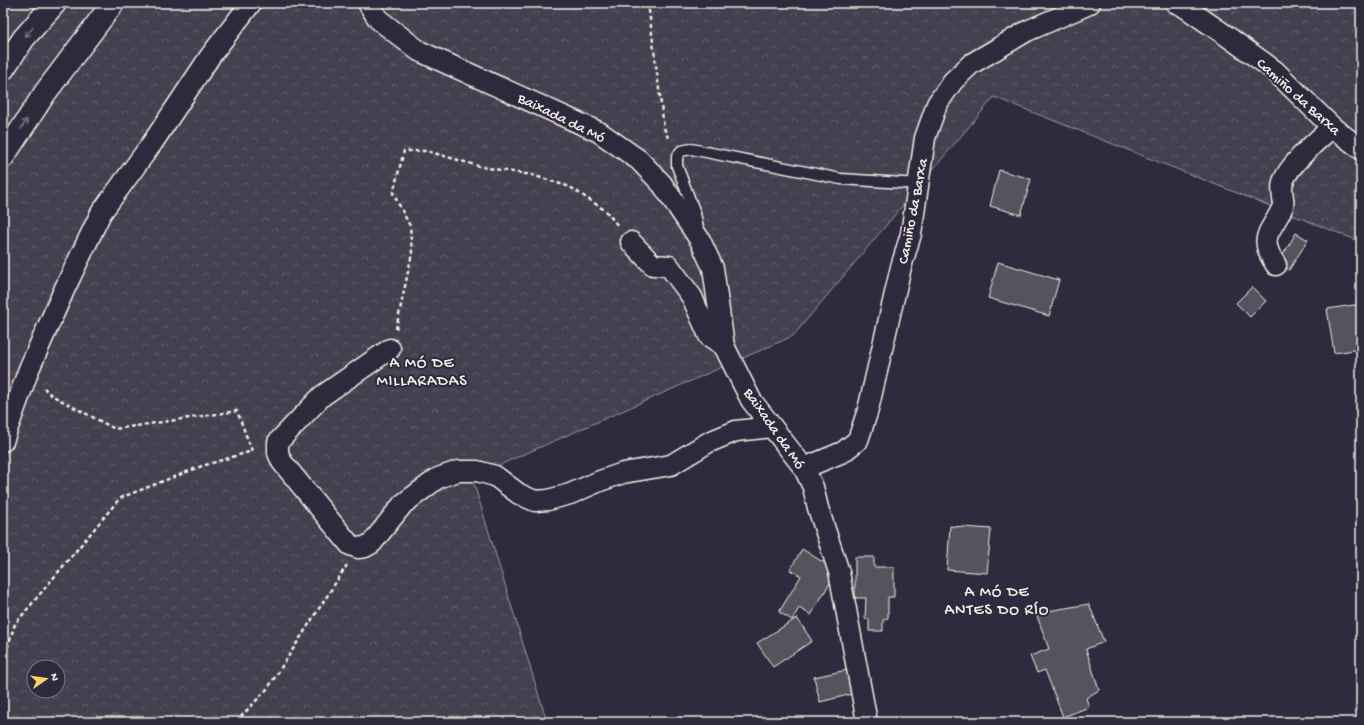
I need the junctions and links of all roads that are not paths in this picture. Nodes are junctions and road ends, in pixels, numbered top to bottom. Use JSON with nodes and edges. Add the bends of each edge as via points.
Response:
{"nodes":[{"id":1,"x":55,"y":3,"type":"edge"},
{"id":2,"x":113,"y":3,"type":"edge"},
{"id":3,"x":251,"y":3,"type":"edge"},
{"id":4,"x":368,"y":3,"type":"edge"},
{"id":5,"x":1090,"y":3,"type":"edge"},
{"id":6,"x":1176,"y":3,"type":"edge"},
{"id":7,"x":3,"y":69,"type":"edge"},
{"id":8,"x":1332,"y":127,"type":"junction"},
{"id":9,"x":1361,"y":149,"type":"edge"},
{"id":10,"x":3,"y":157,"type":"edge"},
{"id":11,"x":918,"y":184,"type":"junction"},
{"id":12,"x":700,"y":240,"type":"junction"},
{"id":13,"x":631,"y":242,"type":"road end"},
{"id":14,"x":1276,"y":265,"type":"dead end"},
{"id":15,"x":724,"y":346,"type":"junction"},
{"id":16,"x":390,"y":349,"type":"road end"},
{"id":17,"x":772,"y":427,"type":"junction"},
{"id":18,"x":3,"y":441,"type":"edge"},
{"id":19,"x":804,"y":468,"type":"junction"},
{"id":20,"x":867,"y":722,"type":"edge"}],
"edges":[{"from":1,"to":7,"type":"highway","one_way":true,"via":[[24,38]]},
{"from":10,"to":2,"type":"highway","one_way":true,"via":[[45,93]]},
{"from":3,"to":18,"type":"street","via":[[211,55],[153,142],[100,213],[30,369]]},
{"from":4,"to":12,"type":"street","name":"Baixada da Mó","via":[[378,19],[419,51],[599,132],[639,160],[662,184]]},
{"from":5,"to":11,"type":"street","name":"Camiño da Barxa","via":[[1027,32],[971,64],[953,80],[937,104],[925,138]]},
{"from":6,"to":8,"type":"street","name":"Camiño da Barxa","via":[[1274,70]]},
{"from":8,"to":9,"type":"street","name":"Camiño da Barxa"},
{"from":8,"to":14,"type":"street","via":[[1303,154],[1283,182],[1284,205],[1266,239],[1268,250]]},
{"from":11,"to":12,"type":"lane","via":[[841,180],[691,149],[681,151],[677,157],[677,166],[695,212]]},
{"from":11,"to":19,"type":"street","name":"Camiño da Barxa","via":[[911,234],[868,410],[858,440],[844,452]]},
{"from":12,"to":15,"type":"street","name":"Baixada da Mó","via":[[713,268]]},
{"from":13,"to":15,"type":"street","via":[[653,265],[669,266],[692,297],[709,336]]},
{"from":15,"to":17,"type":"street","name":"Baixada da Mó","via":[[751,400]]},
{"from":16,"to":17,"type":"street","via":[[322,396],[278,442],[278,453],[282,462],[339,534],[350,545],[358,548],[372,543],[403,504],[425,487],[438,478],[458,471],[477,471],[495,476],[519,494],[535,501],[548,500],[623,473],[671,465],[709,442],[736,431]]},
{"from":17,"to":19,"type":"street","name":"Baixada da Mó"},
{"from":19,"to":20,"type":"street","name":"Baixada da Mó","via":[[813,487],[839,572]]}]}
